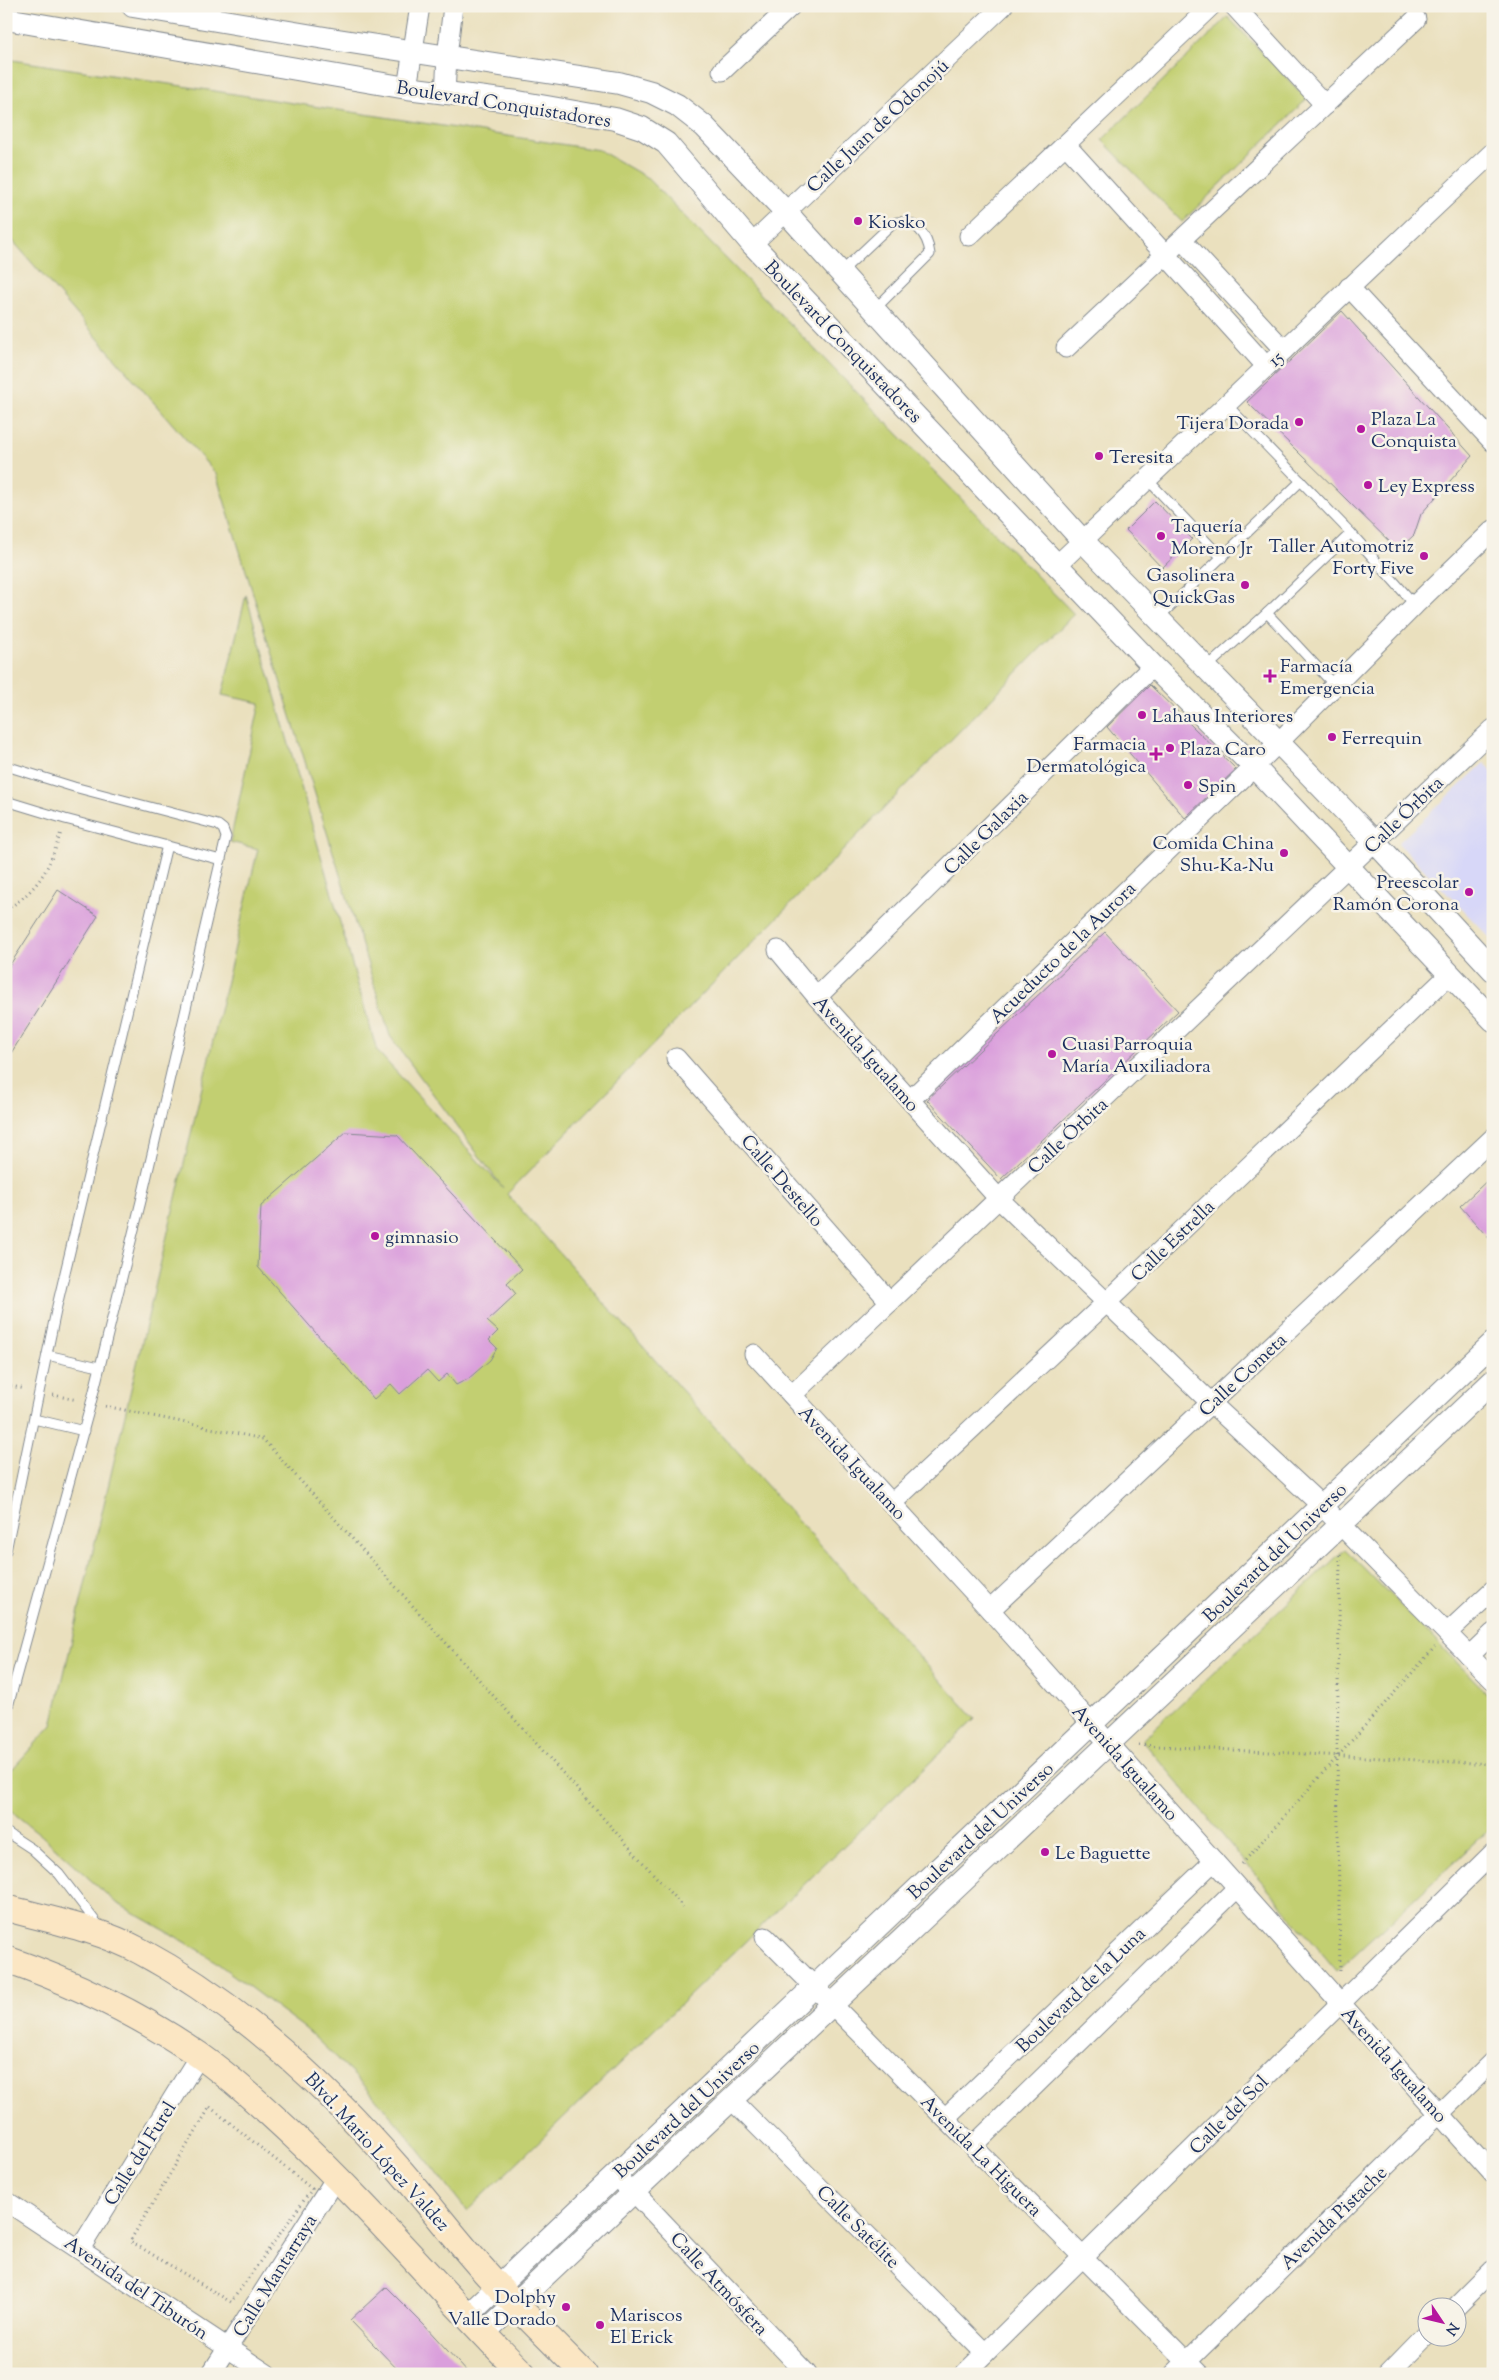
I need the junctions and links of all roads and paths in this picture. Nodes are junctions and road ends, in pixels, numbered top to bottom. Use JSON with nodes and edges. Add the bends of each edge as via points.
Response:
{"nodes":[{"id":1,"x":133,"y":6,"type":"edge"},
{"id":2,"x":420,"y":6,"type":"edge"},
{"id":3,"x":453,"y":6,"type":"edge"},
{"id":4,"x":791,"y":6,"type":"edge"},
{"id":5,"x":1211,"y":6,"type":"edge"},
{"id":6,"x":1234,"y":6,"type":"edge"},
{"id":7,"x":992,"y":10,"type":"edge"},
{"id":8,"x":6,"y":19,"type":"edge"},
{"id":9,"x":1416,"y":19,"type":"dead end"},
{"id":10,"x":412,"y":52,"type":"junction"},
{"id":11,"x":446,"y":57,"type":"junction"},
{"id":12,"x":722,"y":71,"type":"dead end"},
{"id":13,"x":407,"y":88,"type":"junction"},
{"id":14,"x":444,"y":94,"type":"junction"},
{"id":15,"x":1325,"y":106,"type":"junction"},
{"id":16,"x":1066,"y":145,"type":"junction"},
{"id":17,"x":1493,"y":152,"type":"edge"},
{"id":18,"x":785,"y":211,"type":"junction"},
{"id":19,"x":969,"y":236,"type":"dead end"},
{"id":20,"x":1182,"y":240,"type":"junction"},
{"id":21,"x":752,"y":244,"type":"junction"},
{"id":22,"x":1166,"y":255,"type":"junction"},
{"id":23,"x":840,"y":273,"type":"junction"},
{"id":24,"x":1349,"y":287,"type":"junction"},
{"id":25,"x":874,"y":310,"type":"junction"},
{"id":26,"x":1066,"y":348,"type":"dead end"},
{"id":27,"x":1284,"y":350,"type":"junction"},
{"id":28,"x":1266,"y":366,"type":"junction"},
{"id":29,"x":1226,"y":404,"type":"junction"},
{"id":30,"x":1493,"y":442,"type":"edge"},
{"id":31,"x":1148,"y":480,"type":"junction"},
{"id":32,"x":1301,"y":481,"type":"junction"},
{"id":33,"x":1493,"y":530,"type":"edge"},
{"id":34,"x":1351,"y":533,"type":"junction"},
{"id":35,"x":1082,"y":540,"type":"junction"},
{"id":36,"x":1222,"y":558,"type":"junction"},
{"id":37,"x":1057,"y":565,"type":"junction"},
{"id":38,"x":1414,"y":605,"type":"junction"},
{"id":39,"x":1267,"y":613,"type":"junction"},
{"id":40,"x":1157,"y":619,"type":"junction"},
{"id":41,"x":1152,"y":666,"type":"junction"},
{"id":42,"x":1205,"y":668,"type":"junction"},
{"id":43,"x":1334,"y":686,"type":"junction"},
{"id":44,"x":1491,"y":734,"type":"edge"},
{"id":45,"x":1277,"y":743,"type":"junction"},
{"id":46,"x":6,"y":766,"type":"edge"},
{"id":47,"x":1254,"y":767,"type":"junction"},
{"id":48,"x":6,"y":802,"type":"edge"},
{"id":49,"x":65,"y":819,"type":"junction"},
{"id":50,"x":1375,"y":842,"type":"junction"},
{"id":51,"x":167,"y":845,"type":"junction"},
{"id":52,"x":221,"y":860,"type":"junction"},
{"id":53,"x":1348,"y":867,"type":"junction"},
{"id":54,"x":6,"y":910,"type":"edge"},
{"id":55,"x":778,"y":950,"type":"dead end"},
{"id":56,"x":1493,"y":970,"type":"edge"},
{"id":57,"x":1449,"y":975,"type":"junction"},
{"id":58,"x":817,"y":997,"type":"junction"},
{"id":59,"x":1493,"y":1020,"type":"edge"},
{"id":60,"x":676,"y":1058,"type":"dead end"},
{"id":61,"x":910,"y":1100,"type":"junction"},
{"id":62,"x":1493,"y":1138,"type":"edge"},
{"id":63,"x":999,"y":1199,"type":"junction"},
{"id":64,"x":890,"y":1302,"type":"junction"},
{"id":65,"x":1107,"y":1302,"type":"junction"},
{"id":66,"x":1492,"y":1346,"type":"edge"},
{"id":67,"x":754,"y":1354,"type":"dead end"},
{"id":68,"x":47,"y":1355,"type":"junction"},
{"id":69,"x":99,"y":1367,"type":"junction"},
{"id":70,"x":1493,"y":1381,"type":"edge"},
{"id":71,"x":6,"y":1385,"type":"edge"},
{"id":72,"x":39,"y":1392,"type":"junction"},
{"id":73,"x":792,"y":1395,"type":"junction"},
{"id":74,"x":91,"y":1403,"type":"junction"},
{"id":75,"x":1211,"y":1403,"type":"junction"},
{"id":76,"x":34,"y":1419,"type":"junction"},
{"id":77,"x":84,"y":1431,"type":"junction"},
{"id":78,"x":892,"y":1503,"type":"junction"},
{"id":79,"x":1322,"y":1506,"type":"junction"},
{"id":80,"x":1340,"y":1525,"type":"junction"},
{"id":81,"x":6,"y":1551,"type":"edge"},
{"id":82,"x":1493,"y":1590,"type":"edge"},
{"id":83,"x":990,"y":1610,"type":"junction"},
{"id":84,"x":1447,"y":1633,"type":"junction"},
{"id":85,"x":1493,"y":1633,"type":"edge"},
{"id":86,"x":1469,"y":1656,"type":"junction"},
{"id":87,"x":1493,"y":1680,"type":"edge"},
{"id":88,"x":6,"y":1714,"type":"edge"},
{"id":89,"x":1092,"y":1724,"type":"junction"},
{"id":90,"x":1109,"y":1743,"type":"junction"},
{"id":91,"x":1337,"y":1755,"type":"junction"},
{"id":92,"x":1493,"y":1764,"type":"edge"},
{"id":93,"x":6,"y":1832,"type":"edge"},
{"id":94,"x":1493,"y":1853,"type":"edge"},
{"id":95,"x":1214,"y":1861,"type":"junction"},
{"id":96,"x":1233,"y":1883,"type":"junction"},
{"id":97,"x":683,"y":1907,"type":"dead end"},
{"id":98,"x":6,"y":1908,"type":"edge"},
{"id":99,"x":107,"y":1936,"type":"junction"},
{"id":100,"x":765,"y":1936,"type":"dead end"},
{"id":101,"x":6,"y":1959,"type":"edge"},
{"id":102,"x":815,"y":1986,"type":"junction"},
{"id":103,"x":1341,"y":2003,"type":"junction"},
{"id":104,"x":833,"y":2004,"type":"junction"},
{"id":105,"x":199,"y":2056,"type":"junction"},
{"id":106,"x":1493,"y":2061,"type":"edge"},
{"id":107,"x":732,"y":2100,"type":"junction"},
{"id":108,"x":1439,"y":2114,"type":"junction"},
{"id":109,"x":945,"y":2118,"type":"junction"},
{"id":110,"x":973,"y":2146,"type":"junction"},
{"id":111,"x":1493,"y":2174,"type":"edge"},
{"id":112,"x":337,"y":2176,"type":"junction"},
{"id":113,"x":614,"y":2177,"type":"junction"},
{"id":114,"x":312,"y":2189,"type":"joint"},
{"id":115,"x":634,"y":2192,"type":"junction"},
{"id":116,"x":6,"y":2201,"type":"edge"},
{"id":117,"x":80,"y":2249,"type":"junction"},
{"id":118,"x":1083,"y":2257,"type":"junction"},
{"id":119,"x":1493,"y":2270,"type":"edge"},
{"id":120,"x":507,"y":2295,"type":"junction"},
{"id":121,"x":1465,"y":2298,"type":"edge"},
{"id":122,"x":475,"y":2325,"type":"junction"},
{"id":123,"x":1416,"y":2345,"type":"edge"},
{"id":124,"x":229,"y":2348,"type":"junction"},
{"id":125,"x":984,"y":2353,"type":"junction"},
{"id":126,"x":1186,"y":2370,"type":"edge"},
{"id":127,"x":211,"y":2374,"type":"edge"},
{"id":128,"x":267,"y":2374,"type":"edge"},
{"id":129,"x":523,"y":2374,"type":"edge"},
{"id":130,"x":584,"y":2374,"type":"edge"},
{"id":131,"x":807,"y":2374,"type":"edge"},
{"id":132,"x":964,"y":2374,"type":"edge"},
{"id":133,"x":1388,"y":2374,"type":"edge"}],
"edges":[{"from":1,"to":10,"type":"street","name":"Boulevard Conquistadores"},
{"from":2,"to":10,"type":"street"},
{"from":3,"to":11,"type":"street"},
{"from":4,"to":12,"type":"street"},
{"from":5,"to":16,"type":"street"},
{"from":6,"to":15,"type":"street"},
{"from":7,"to":18,"type":"street","name":"Calle Juan de Odonojú"},
{"from":8,"to":13,"type":"street","name":"Boulevard Conquistadores"},
{"from":9,"to":15,"type":"street"},
{"from":10,"to":11,"type":"street","name":"Boulevard Conquistadores"},
{"from":10,"to":13,"type":"street"},
{"from":11,"to":14,"type":"street"},
{"from":11,"to":18,"type":"street","name":"Boulevard Conquistadores","via":[[619,83],[651,92],[677,105],[704,126]]},
{"from":13,"to":14,"type":"street","name":"Boulevard Conquistadores"},
{"from":14,"to":21,"type":"street","name":"Boulevard Conquistadores","via":[[606,117],[642,128],[666,143]]},
{"from":15,"to":20,"type":"street"},
{"from":16,"to":19,"type":"street"},
{"from":16,"to":22,"type":"street"},
{"from":17,"to":24,"type":"street","name":"15"},
{"from":18,"to":21,"type":"street","name":"Calle Juan de Odonojú"},
{"from":18,"to":23,"type":"street","name":"Boulevard Conquistadores"},
{"from":20,"to":22,"type":"street"},
{"from":20,"to":27,"type":"street"},
{"from":21,"to":37,"type":"street","name":"Boulevard Conquistadores"},
{"from":22,"to":26,"type":"street"},
{"from":22,"to":28,"type":"street"},
{"from":23,"to":25,"type":"street","name":"Boulevard Conquistadores"},
{"from":23,"to":25,"type":"lane","via":[[893,223],[911,222],[925,236],[930,254]]},
{"from":24,"to":27,"type":"street","name":"15"},
{"from":24,"to":30,"type":"street"},
{"from":25,"to":35,"type":"street","name":"Boulevard Conquistadores"},
{"from":27,"to":28,"type":"street","name":"15"},
{"from":28,"to":29,"type":"street","name":"15"},
{"from":29,"to":31,"type":"street","name":"15"},
{"from":29,"to":32,"type":"lane"},
{"from":31,"to":35,"type":"street","name":"15"},
{"from":31,"to":36,"type":"lane"},
{"from":32,"to":34,"type":"lane"},
{"from":32,"to":36,"type":"lane"},
{"from":33,"to":38,"type":"street","name":"Acueducto de la Aurora"},
{"from":34,"to":38,"type":"lane"},
{"from":34,"to":39,"type":"lane"},
{"from":35,"to":37,"type":"street","name":"15"},
{"from":35,"to":40,"type":"street","name":"Boulevard Conquistadores"},
{"from":36,"to":40,"type":"lane"},
{"from":37,"to":41,"type":"street","name":"Boulevard Conquistadores"},
{"from":38,"to":43,"type":"street","name":"Acueducto de la Aurora"},
{"from":39,"to":42,"type":"lane"},
{"from":39,"to":43,"type":"lane"},
{"from":40,"to":42,"type":"street","name":"Boulevard Conquistadores"},
{"from":41,"to":47,"type":"street","name":"Boulevard Conquistadores"},
{"from":41,"to":58,"type":"street","name":"Calle Galaxia"},
{"from":42,"to":45,"type":"street","name":"Boulevard Conquistadores"},
{"from":43,"to":45,"type":"street","name":"Acueducto de la Aurora"},
{"from":44,"to":50,"type":"street","name":"Calle Órbita"},
{"from":45,"to":47,"type":"street","name":"Acueducto de la Aurora"},
{"from":45,"to":50,"type":"street","name":"Boulevard Conquistadores"},
{"from":46,"to":52,"type":"lane","via":[[218,825],[224,829],[226,837]]},
{"from":47,"to":53,"type":"street","name":"Boulevard Conquistadores"},
{"from":47,"to":61,"type":"street","name":"Acueducto de la Aurora"},
{"from":48,"to":49,"type":"lane"},
{"from":49,"to":51,"type":"lane"},
{"from":49,"to":54,"type":"path","via":[[50,865],[26,897]]},
{"from":50,"to":53,"type":"street","name":"Calle Órbita"},
{"from":50,"to":56,"type":"street","name":"Boulevard Conquistadores"},
{"from":51,"to":52,"type":"lane"},
{"from":51,"to":68,"type":"lane"},
{"from":52,"to":69,"type":"lane"},
{"from":53,"to":57,"type":"street","name":"Boulevard Conquistadores"},
{"from":53,"to":63,"type":"street","name":"Calle Órbita"},
{"from":55,"to":58,"type":"street","name":"Avenida Igualamo"},
{"from":57,"to":59,"type":"street","name":"Boulevard Conquistadores"},
{"from":57,"to":65,"type":"street","name":"Calle Estrella"},
{"from":58,"to":61,"type":"street","name":"Avenida Igualamo"},
{"from":60,"to":64,"type":"street","name":"Calle Destello"},
{"from":61,"to":63,"type":"street","name":"Avenida Igualamo"},
{"from":62,"to":75,"type":"street","name":"Calle Cometa"},
{"from":63,"to":64,"type":"street","name":"Calle Órbita"},
{"from":63,"to":65,"type":"street","name":"Avenida Igualamo"},
{"from":64,"to":73,"type":"street","name":"Calle Órbita"},
{"from":65,"to":75,"type":"street","name":"Avenida Igualamo"},
{"from":65,"to":78,"type":"street","name":"Calle Estrella"},
{"from":66,"to":79,"type":"street","name":"Boulevard del Universo"},
{"from":67,"to":73,"type":"street","name":"Avenida Igualamo"},
{"from":68,"to":69,"type":"lane"},
{"from":68,"to":72,"type":"lane"},
{"from":69,"to":74,"type":"lane"},
{"from":70,"to":80,"type":"street","name":"Boulevard del Universo"},
{"from":71,"to":72,"type":"path"},
{"from":72,"to":74,"type":"path"},
{"from":72,"to":76,"type":"lane"},
{"from":73,"to":78,"type":"street","name":"Avenida Igualamo"},
{"from":74,"to":77,"type":"lane"},
{"from":74,"to":97,"type":"path","via":[[263,1439]]},
{"from":75,"to":79,"type":"street","name":"Avenida Igualamo"},
{"from":75,"to":83,"type":"street","name":"Calle Cometa"},
{"from":76,"to":77,"type":"lane"},
{"from":76,"to":81,"type":"lane"},
{"from":77,"to":88,"type":"lane"},
{"from":78,"to":83,"type":"street","name":"Avenida Igualamo"},
{"from":79,"to":80,"type":"street","name":"Avenida Igualamo"},
{"from":79,"to":89,"type":"street","name":"Boulevard del Universo"},
{"from":80,"to":84,"type":"street","name":"Avenida Igualamo"},
{"from":80,"to":90,"type":"street","name":"Boulevard del Universo"},
{"from":80,"to":91,"type":"path"},
{"from":82,"to":84,"type":"street"},
{"from":83,"to":89,"type":"street","name":"Avenida Igualamo"},
{"from":84,"to":86,"type":"street","name":"Avenida Igualamo"},
{"from":84,"to":91,"type":"path"},
{"from":85,"to":86,"type":"street"},
{"from":86,"to":87,"type":"street","name":"Avenida Igualamo"},
{"from":89,"to":90,"type":"street","name":"Avenida Igualamo"},
{"from":89,"to":102,"type":"street","name":"Boulevard del Universo"},
{"from":90,"to":91,"type":"path"},
{"from":90,"to":95,"type":"street","name":"Avenida Igualamo"},
{"from":90,"to":104,"type":"street","name":"Boulevard del Universo"},
{"from":91,"to":92,"type":"path"},
{"from":91,"to":96,"type":"path"},
{"from":91,"to":103,"type":"path"},
{"from":93,"to":99,"type":"lane","via":[[32,1849],[59,1874]]},
{"from":94,"to":103,"type":"street","name":"Calle del Sol"},
{"from":95,"to":96,"type":"street","name":"Avenida Igualamo"},
{"from":95,"to":109,"type":"street","name":"Boulevard de la Luna"},
{"from":96,"to":103,"type":"street","name":"Avenida Igualamo"},
{"from":96,"to":110,"type":"street","name":"Boulevard de la Luna"},
{"from":98,"to":99,"type":"main road","name":"Blvd. Mario López Valdez"},
{"from":99,"to":120,"type":"main road","name":"Blvd. Mario López Valdez","via":[[186,1978],[296,2062],[397,2167]]},
{"from":100,"to":102,"type":"street","name":"Avenida La Higuera"},
{"from":101,"to":105,"type":"main road","via":[[58,1977],[120,2006]]},
{"from":102,"to":104,"type":"street","name":"Avenida La Higuera"},
{"from":102,"to":113,"type":"street","name":"Boulevard del Universo"},
{"from":103,"to":108,"type":"street","name":"Avenida Igualamo"},
{"from":103,"to":118,"type":"street","name":"Calle del Sol"},
{"from":104,"to":107,"type":"street","name":"Boulevard del Universo"},
{"from":104,"to":109,"type":"street","name":"Avenida La Higuera"},
{"from":105,"to":112,"type":"main road","via":[[264,2108]]},
{"from":105,"to":117,"type":"street","name":"Calle del Furel"},
{"from":106,"to":108,"type":"street","name":"Avenida Pistache"},
{"from":107,"to":115,"type":"street","name":"Boulevard del Universo"},
{"from":107,"to":125,"type":"street","name":"Calle Satélite"},
{"from":108,"to":111,"type":"street","name":"Avenida Igualamo"},
{"from":108,"to":126,"type":"street","name":"Avenida Pistache"},
{"from":109,"to":110,"type":"street","name":"Avenida La Higuera"},
{"from":110,"to":118,"type":"street","name":"Avenida La Higuera"},
{"from":112,"to":122,"type":"main road"},
{"from":112,"to":124,"type":"street","name":"Calle Mantarraya"},
{"from":113,"to":115,"type":"street","name":"Calle Atmósfera"},
{"from":113,"to":120,"type":"street","name":"Boulevard del Universo"},
{"from":114,"to":114,"type":"path","via":[[232,2302],[130,2241],[210,2107]]},
{"from":115,"to":120,"type":"street","name":"Boulevard del Universo"},
{"from":115,"to":131,"type":"street","name":"Calle Atmósfera"},
{"from":116,"to":117,"type":"street","name":"Avenida del Tiburón"},
{"from":117,"to":124,"type":"street","name":"Avenida del Tiburón"},
{"from":118,"to":125,"type":"street","name":"Calle del Sol"},
{"from":118,"to":126,"type":"street","name":"Avenida La Higuera"},
{"from":119,"to":121,"type":"street"},
{"from":120,"to":122,"type":"street","name":"Boulevard del Universo"},
{"from":120,"to":130,"type":"main road","name":"Blvd. Mario López Valdez"},
{"from":122,"to":129,"type":"main road"},
{"from":123,"to":133,"type":"street"},
{"from":124,"to":127,"type":"street","name":"Calle Mantarraya"},
{"from":124,"to":128,"type":"street","name":"Avenida del Tiburón"},
{"from":125,"to":132,"type":"street","name":"Calle del Sol"}]}
